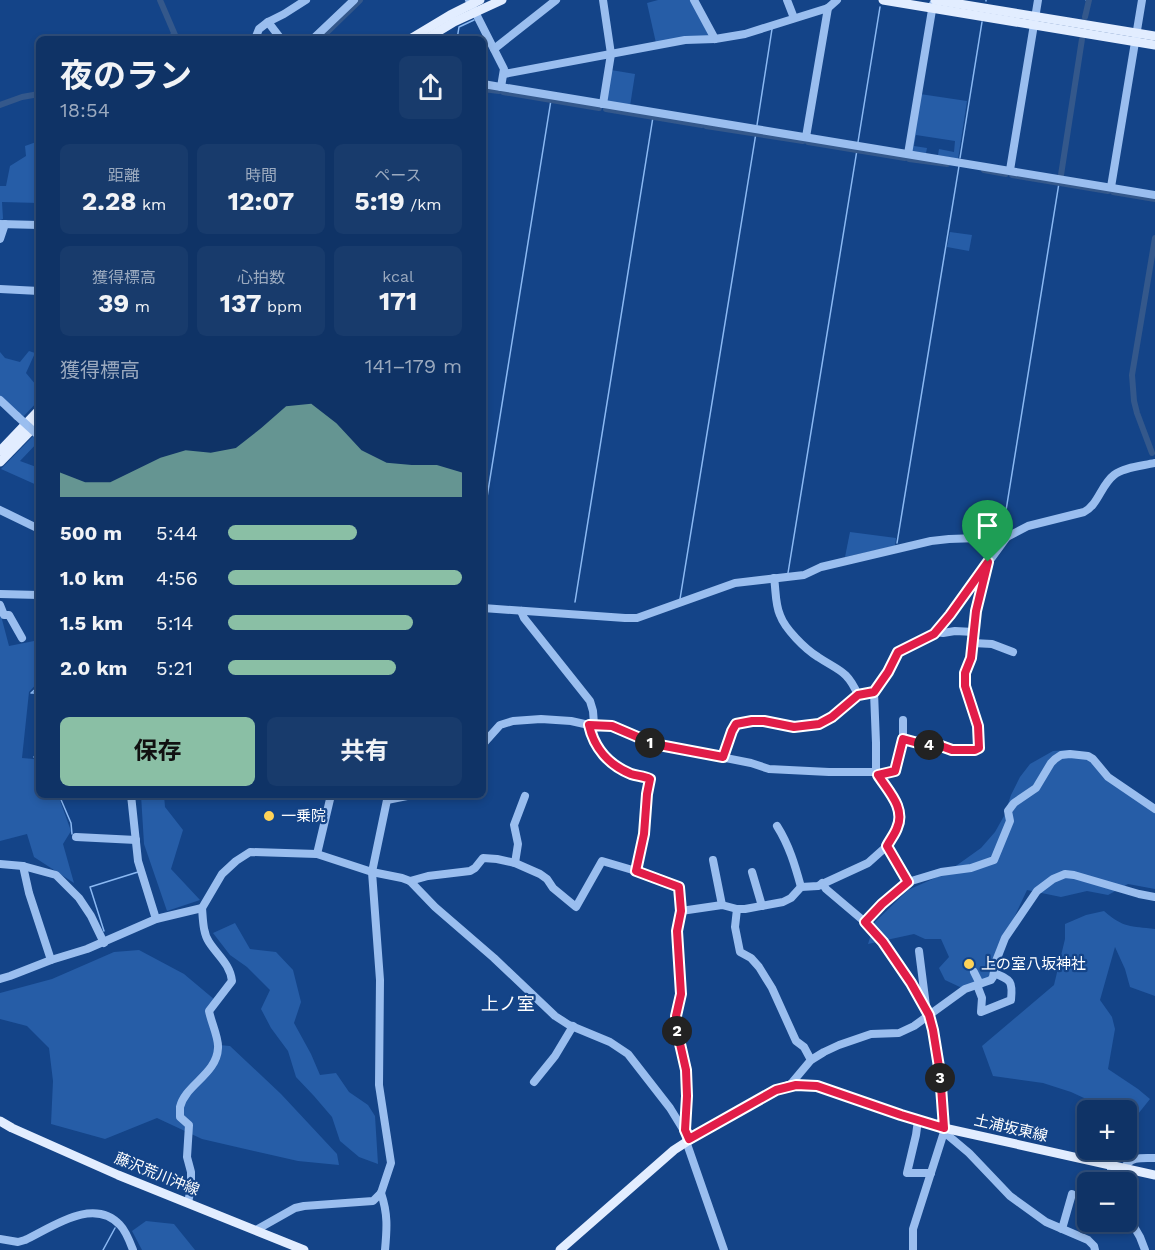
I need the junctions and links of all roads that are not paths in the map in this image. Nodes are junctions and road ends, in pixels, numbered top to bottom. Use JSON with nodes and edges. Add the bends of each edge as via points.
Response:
{"nodes":[{"id":1,"x":306,"y":0,"type":"edge"},
{"id":2,"x":354,"y":0,"type":"edge"},
{"id":3,"x":502,"y":0,"type":"edge"},
{"id":4,"x":556,"y":0,"type":"edge"},
{"id":5,"x":603,"y":0,"type":"edge"},
{"id":6,"x":694,"y":0,"type":"edge"},
{"id":7,"x":787,"y":0,"type":"edge"},
{"id":8,"x":837,"y":0,"type":"edge"},
{"id":9,"x":883,"y":0,"type":"edge"},
{"id":10,"x":1038,"y":0,"type":"edge"},
{"id":11,"x":1142,"y":0,"type":"edge"},
{"id":12,"x":934,"y":3,"type":"edge"},
{"id":13,"x":474,"y":4,"type":"edge"},
{"id":14,"x":828,"y":8,"type":"junction"},
{"id":15,"x":794,"y":18,"type":"junction"},
{"id":16,"x":1034,"y":20,"type":"junction"},
{"id":17,"x":268,"y":22,"type":"junction"},
{"id":18,"x":256,"y":36,"type":"edge"},
{"id":19,"x":279,"y":36,"type":"edge"},
{"id":20,"x":316,"y":36,"type":"edge"},
{"id":21,"x":415,"y":36,"type":"edge"},
{"id":22,"x":430,"y":36,"type":"edge"},
{"id":23,"x":1155,"y":36,"type":"edge"},
{"id":24,"x":1135,"y":37,"type":"junction"},
{"id":25,"x":715,"y":39,"type":"junction"},
{"id":26,"x":1155,"y":45,"type":"edge"},
{"id":27,"x":494,"y":49,"type":"junction"},
{"id":28,"x":611,"y":54,"type":"junction"},
{"id":29,"x":504,"y":74,"type":"junction"},
{"id":30,"x":486,"y":84,"type":"edge"},
{"id":31,"x":501,"y":87,"type":"junction"},
{"id":32,"x":603,"y":104,"type":"junction"},
{"id":33,"x":806,"y":137,"type":"junction"},
{"id":34,"x":909,"y":154,"type":"junction"},
{"id":35,"x":1010,"y":171,"type":"junction"},
{"id":36,"x":1111,"y":187,"type":"junction"},
{"id":37,"x":1155,"y":195,"type":"edge"},
{"id":38,"x":3,"y":224,"type":"edge"},
{"id":39,"x":36,"y":225,"type":"edge"},
{"id":40,"x":0,"y":239,"type":"edge"},
{"id":41,"x":0,"y":289,"type":"edge"},
{"id":42,"x":36,"y":291,"type":"edge"},
{"id":43,"x":0,"y":399,"type":"edge"},
{"id":44,"x":36,"y":413,"type":"edge"},
{"id":45,"x":36,"y":425,"type":"edge"},
{"id":46,"x":36,"y":433,"type":"edge"},
{"id":47,"x":0,"y":450,"type":"edge"},
{"id":48,"x":0,"y":462,"type":"edge"},
{"id":49,"x":1155,"y":463,"type":"edge"},
{"id":50,"x":0,"y":510,"type":"edge"},
{"id":51,"x":36,"y":528,"type":"edge"},
{"id":52,"x":1007,"y":537,"type":"junction"},
{"id":53,"x":988,"y":562,"type":"junction"},
{"id":54,"x":774,"y":578,"type":"junction"},
{"id":55,"x":0,"y":594,"type":"edge"},
{"id":56,"x":36,"y":596,"type":"edge"},
{"id":57,"x":0,"y":605,"type":"edge"},
{"id":58,"x":486,"y":608,"type":"edge"},
{"id":59,"x":521,"y":611,"type":"junction"},
{"id":60,"x":936,"y":632,"type":"junction"},
{"id":61,"x":974,"y":632,"type":"junction"},
{"id":62,"x":22,"y":639,"type":"dead end"},
{"id":63,"x":973,"y":642,"type":"junction"},
{"id":64,"x":1013,"y":652,"type":"dead end"},
{"id":65,"x":874,"y":692,"type":"junction"},
{"id":66,"x":858,"y":695,"type":"junction"},
{"id":67,"x":903,"y":720,"type":"dead end"},
{"id":68,"x":591,"y":725,"type":"junction"},
{"id":69,"x":903,"y":739,"type":"junction"},
{"id":70,"x":486,"y":740,"type":"edge"},
{"id":71,"x":723,"y":757,"type":"junction"},
{"id":72,"x":877,"y":773,"type":"junction"},
{"id":73,"x":525,"y":796,"type":"dead end"},
{"id":74,"x":131,"y":798,"type":"edge"},
{"id":75,"x":330,"y":798,"type":"edge"},
{"id":76,"x":397,"y":798,"type":"edge"},
{"id":77,"x":1155,"y":809,"type":"edge"},
{"id":78,"x":777,"y":826,"type":"dead end"},
{"id":79,"x":76,"y":837,"type":"dead end"},
{"id":80,"x":136,"y":840,"type":"junction"},
{"id":81,"x":887,"y":846,"type":"junction"},
{"id":82,"x":317,"y":854,"type":"junction"},
{"id":83,"x":713,"y":860,"type":"dead end"},
{"id":84,"x":515,"y":863,"type":"junction"},
{"id":85,"x":0,"y":864,"type":"edge"},
{"id":86,"x":23,"y":866,"type":"junction"},
{"id":87,"x":636,"y":871,"type":"junction"},
{"id":88,"x":372,"y":872,"type":"junction"},
{"id":89,"x":752,"y":872,"type":"dead end"},
{"id":90,"x":410,"y":881,"type":"junction"},
{"id":91,"x":908,"y":882,"type":"junction"},
{"id":92,"x":822,"y":884,"type":"junction"},
{"id":93,"x":801,"y":886,"type":"junction"},
{"id":94,"x":1155,"y":897,"type":"edge"},
{"id":95,"x":722,"y":905,"type":"junction"},
{"id":96,"x":762,"y":906,"type":"junction"},
{"id":97,"x":202,"y":908,"type":"junction"},
{"id":98,"x":737,"y":909,"type":"junction"},
{"id":99,"x":681,"y":911,"type":"junction"},
{"id":100,"x":156,"y":919,"type":"junction"},
{"id":101,"x":865,"y":922,"type":"junction"},
{"id":102,"x":104,"y":943,"type":"junction"},
{"id":103,"x":919,"y":951,"type":"dead end"},
{"id":104,"x":51,"y":960,"type":"junction"},
{"id":105,"x":974,"y":972,"type":"dead end"},
{"id":106,"x":994,"y":974,"type":"junction"},
{"id":107,"x":0,"y":979,"type":"edge"},
{"id":108,"x":978,"y":984,"type":"junction"},
{"id":109,"x":927,"y":1013,"type":"junction"},
{"id":110,"x":573,"y":1026,"type":"junction"},
{"id":111,"x":811,"y":1060,"type":"junction"},
{"id":112,"x":534,"y":1082,"type":"dead end"},
{"id":113,"x":790,"y":1085,"type":"junction"},
{"id":114,"x":918,"y":1120,"type":"junction"},
{"id":115,"x":0,"y":1121,"type":"edge"},
{"id":116,"x":944,"y":1130,"type":"junction"},
{"id":117,"x":687,"y":1137,"type":"junction"},
{"id":118,"x":1155,"y":1158,"type":"edge"},
{"id":119,"x":1111,"y":1165,"type":"junction"},
{"id":120,"x":1125,"y":1168,"type":"junction"},
{"id":121,"x":1111,"y":1172,"type":"edge"},
{"id":122,"x":931,"y":1173,"type":"junction"},
{"id":123,"x":1155,"y":1175,"type":"edge"},
{"id":124,"x":381,"y":1194,"type":"junction"},
{"id":125,"x":1072,"y":1194,"type":"dead end"},
{"id":126,"x":188,"y":1203,"type":"junction"},
{"id":127,"x":1062,"y":1229,"type":"junction"},
{"id":128,"x":256,"y":1230,"type":"junction"},
{"id":129,"x":1137,"y":1232,"type":"edge"},
{"id":130,"x":0,"y":1239,"type":"edge"},
{"id":131,"x":133,"y":1250,"type":"edge"},
{"id":132,"x":304,"y":1250,"type":"edge"},
{"id":133,"x":385,"y":1250,"type":"edge"},
{"id":134,"x":560,"y":1250,"type":"edge"},
{"id":135,"x":724,"y":1250,"type":"edge"},
{"id":136,"x":913,"y":1250,"type":"edge"},
{"id":137,"x":1095,"y":1250,"type":"edge"},
{"id":138,"x":1145,"y":1250,"type":"edge"}],
"edges":[{"from":1,"to":17,"type":"street"},
{"from":2,"to":20,"type":"street"},
{"from":3,"to":13,"type":"main road"},
{"from":4,"to":27,"type":"street"},
{"from":5,"to":28,"type":"street"},
{"from":6,"to":25,"type":"street"},
{"from":7,"to":15,"type":"street"},
{"from":8,"to":14,"type":"street"},
{"from":9,"to":12,"type":"main road"},
{"from":10,"to":16,"type":"street"},
{"from":11,"to":24,"type":"street"},
{"from":12,"to":16,"type":"main road"},
{"from":12,"to":34,"type":"street"},
{"from":13,"to":21,"type":"main road"},
{"from":13,"to":22,"type":"main road"},
{"from":13,"to":27,"type":"street"},
{"from":14,"to":15,"type":"street"},
{"from":14,"to":33,"type":"street"},
{"from":15,"to":25,"type":"street"},
{"from":16,"to":24,"type":"main road"},
{"from":16,"to":35,"type":"street"},
{"from":17,"to":18,"type":"street"},
{"from":17,"to":19,"type":"street"},
{"from":23,"to":24,"type":"main road"},
{"from":24,"to":26,"type":"main road"},
{"from":24,"to":36,"type":"street"},
{"from":25,"to":28,"type":"street","via":[[685,40]]},
{"from":27,"to":29,"type":"street"},
{"from":28,"to":29,"type":"street"},
{"from":28,"to":32,"type":"street"},
{"from":29,"to":31,"type":"street"},
{"from":30,"to":31,"type":"street"},
{"from":31,"to":32,"type":"street"},
{"from":32,"to":33,"type":"street"},
{"from":33,"to":34,"type":"street"},
{"from":34,"to":35,"type":"street"},
{"from":35,"to":36,"type":"street"},
{"from":36,"to":37,"type":"street"},
{"from":38,"to":39,"type":"street"},
{"from":38,"to":40,"type":"street"},
{"from":41,"to":42,"type":"street"},
{"from":43,"to":46,"type":"street","bridge":true},
{"from":44,"to":47,"type":"main road"},
{"from":45,"to":48,"type":"main road"},
{"from":49,"to":52,"type":"street","via":[[1114,475],[1091,509],[1028,526]]},
{"from":50,"to":51,"type":"street"},
{"from":52,"to":53,"type":"street"},
{"from":52,"to":54,"type":"street","via":[[931,541],[821,567],[804,575]]},
{"from":53,"to":60,"type":"street"},
{"from":53,"to":61,"type":"street"},
{"from":54,"to":59,"type":"street","via":[[735,583],[637,618]]},
{"from":54,"to":66,"type":"street","via":[[780,617],[786,626],[817,657],[842,670]]},
{"from":55,"to":56,"type":"street"},
{"from":57,"to":62,"type":"street"},
{"from":58,"to":59,"type":"street"},
{"from":59,"to":68,"type":"street","via":[[590,701]]},
{"from":60,"to":61,"type":"street"},
{"from":60,"to":65,"type":"street","via":[[898,652]]},
{"from":61,"to":63,"type":"street"},
{"from":63,"to":64,"type":"street"},
{"from":63,"to":69,"type":"street","via":[[965,686],[978,726],[979,748],[952,750]]},
{"from":65,"to":66,"type":"street"},
{"from":65,"to":72,"type":"street"},
{"from":66,"to":71,"type":"street","via":[[819,724],[736,724]]},
{"from":67,"to":69,"type":"street"},
{"from":68,"to":70,"type":"street","via":[[541,719],[513,721],[500,724]]},
{"from":68,"to":71,"type":"street","via":[[612,726],[654,744]]},
{"from":68,"to":87,"type":"street","via":[[592,737],[608,760],[631,774],[650,779]]},
{"from":69,"to":72,"type":"street","via":[[895,771]]},
{"from":71,"to":72,"type":"street","via":[[769,769]]},
{"from":72,"to":81,"type":"street","via":[[899,806],[898,828]]},
{"from":73,"to":84,"type":"street","via":[[514,825],[518,844]]},
{"from":74,"to":80,"type":"street"},
{"from":75,"to":82,"type":"street"},
{"from":76,"to":88,"type":"street","via":[[387,800]]},
{"from":77,"to":91,"type":"street","via":[[1108,777],[1088,756],[1061,755],[1051,763],[1036,788],[1008,811],[1010,821],[994,860]]},
{"from":78,"to":93,"type":"street","via":[[790,849]]},
{"from":79,"to":80,"type":"street"},
{"from":80,"to":100,"type":"street","via":[[138,861]]},
{"from":81,"to":91,"type":"street"},
{"from":81,"to":92,"type":"street","via":[[868,863]]},
{"from":82,"to":88,"type":"street"},
{"from":82,"to":97,"type":"street","via":[[250,852],[222,874]]},
{"from":83,"to":95,"type":"street"},
{"from":84,"to":87,"type":"street","via":[[540,873],[576,908],[602,861]]},
{"from":84,"to":90,"type":"street","via":[[483,858],[470,871]]},
{"from":85,"to":86,"type":"street"},
{"from":86,"to":102,"type":"street","via":[[56,875],[71,889]]},
{"from":86,"to":104,"type":"street"},
{"from":87,"to":99,"type":"street","via":[[679,887]]},
{"from":88,"to":90,"type":"street"},
{"from":88,"to":124,"type":"street","via":[[380,980],[379,1085],[391,1164]]},
{"from":89,"to":96,"type":"street"},
{"from":90,"to":110,"type":"street","via":[[555,1016]]},
{"from":91,"to":101,"type":"street"},
{"from":92,"to":93,"type":"street"},
{"from":92,"to":101,"type":"street"},
{"from":93,"to":96,"type":"street","via":[[792,898]]},
{"from":94,"to":106,"type":"street","via":[[1074,875],[1053,879],[1037,891],[1005,938]]},
{"from":95,"to":98,"type":"street"},
{"from":95,"to":99,"type":"street"},
{"from":96,"to":98,"type":"street"},
{"from":97,"to":100,"type":"street"},
{"from":97,"to":126,"type":"street","via":[[208,941],[224,960],[232,981],[209,1011],[219,1045],[217,1055],[180,1106],[180,1117],[189,1125]]},
{"from":98,"to":111,"type":"street","via":[[735,927],[740,952],[759,967],[796,1041]]},
{"from":99,"to":117,"type":"street","via":[[677,931],[681,994],[676,1016],[686,1070]]},
{"from":100,"to":102,"type":"street"},
{"from":101,"to":109,"type":"street","via":[[911,983]]},
{"from":102,"to":104,"type":"street"},
{"from":103,"to":109,"type":"street"},
{"from":104,"to":107,"type":"street"},
{"from":105,"to":108,"type":"street"},
{"from":106,"to":108,"type":"street","via":[[991,980]]},
{"from":106,"to":108,"type":"street","via":[[1011,983],[1011,1000],[981,1012]]},
{"from":108,"to":109,"type":"street"},
{"from":109,"to":111,"type":"street","via":[[914,1026],[899,1033],[858,1038]]},
{"from":109,"to":116,"type":"street","via":[[939,1065]]},
{"from":110,"to":112,"type":"street"},
{"from":110,"to":117,"type":"street","via":[[627,1054],[665,1101]]},
{"from":111,"to":113,"type":"street"},
{"from":113,"to":114,"type":"main road","name":"土浦坂東線","via":[[817,1086]]},
{"from":113,"to":117,"type":"main road","name":"土浦坂東線"},
{"from":114,"to":116,"type":"main road","name":"土浦坂東線"},
{"from":114,"to":122,"type":"street","via":[[907,1173]]},
{"from":115,"to":126,"type":"main road","name":"藤沢荒川沖線"},
{"from":116,"to":119,"type":"main road","name":"土浦坂東線"},
{"from":116,"to":122,"type":"street"},
{"from":116,"to":127,"type":"street","via":[[1010,1196]]},
{"from":117,"to":134,"type":"main road","name":"土浦坂東線"},
{"from":117,"to":135,"type":"street"},
{"from":118,"to":120,"type":"street","via":[[1133,1160]]},
{"from":119,"to":120,"type":"main road","name":"土浦坂東線"},
{"from":119,"to":121,"type":"street"},
{"from":120,"to":123,"type":"main road","name":"土浦坂東線"},
{"from":122,"to":136,"type":"street","via":[[913,1229]]},
{"from":124,"to":128,"type":"street","via":[[373,1201],[295,1208]]},
{"from":124,"to":133,"type":"street","via":[[388,1226]]},
{"from":125,"to":127,"type":"street"},
{"from":126,"to":128,"type":"main road","name":"藤沢荒川沖線"},
{"from":127,"to":137,"type":"street","via":[[1088,1240]]},
{"from":128,"to":132,"type":"main road","name":"藤沢荒川沖線"},
{"from":129,"to":138,"type":"street"},
{"from":130,"to":131,"type":"street","via":[[25,1240],[83,1213],[106,1215],[120,1225]]}]}
